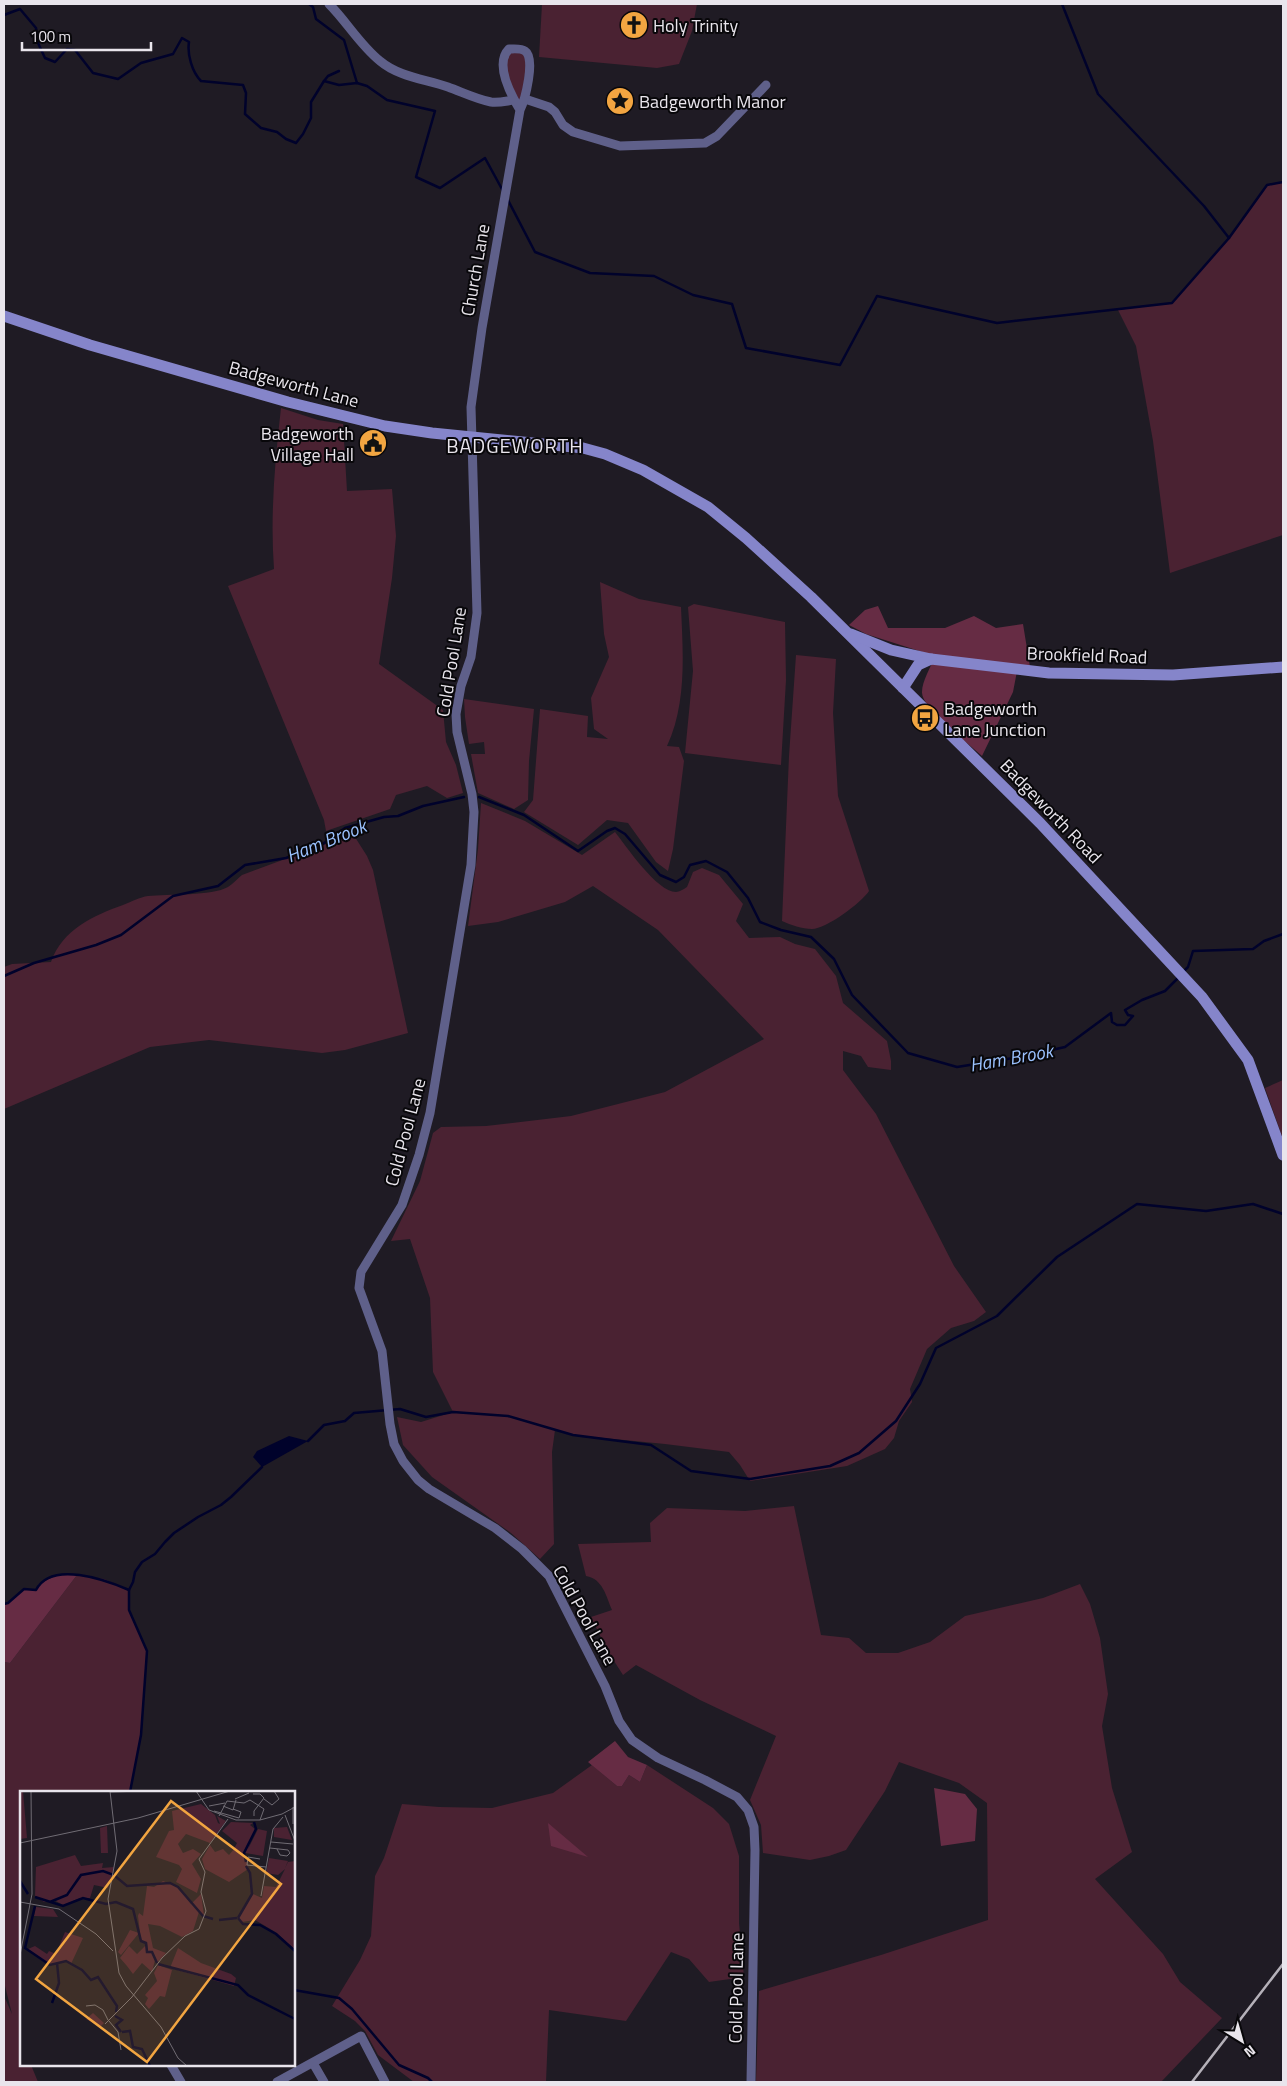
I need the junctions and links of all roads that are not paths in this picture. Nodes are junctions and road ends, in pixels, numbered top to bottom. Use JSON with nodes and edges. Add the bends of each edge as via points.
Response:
{"nodes":[{"id":1,"x":330,"y":4,"type":"edge"},
{"id":2,"x":766,"y":85,"type":"dead end"},
{"id":3,"x":525,"y":99,"type":"junction"},
{"id":4,"x":514,"y":100,"type":"junction"},
{"id":5,"x":520,"y":110,"type":"junction"},
{"id":6,"x":4,"y":316,"type":"edge"},
{"id":7,"x":472,"y":437,"type":"junction"},
{"id":8,"x":582,"y":448,"type":"joint"},
{"id":9,"x":847,"y":633,"type":"junction"},
{"id":10,"x":891,"y":650,"type":"junction"},
{"id":11,"x":931,"y":659,"type":"junction"},
{"id":12,"x":882,"y":667,"type":"junction"},
{"id":13,"x":1283,"y":667,"type":"edge"},
{"id":14,"x":903,"y":688,"type":"junction"},
{"id":15,"x":1283,"y":1155,"type":"edge"},
{"id":16,"x":313,"y":2063,"type":"junction"},
{"id":17,"x":173,"y":2066,"type":"edge"},
{"id":18,"x":181,"y":2082,"type":"edge"},
{"id":19,"x":277,"y":2082,"type":"edge"},
{"id":20,"x":324,"y":2082,"type":"edge"},
{"id":21,"x":385,"y":2082,"type":"edge"},
{"id":22,"x":751,"y":2082,"type":"edge"}],
"edges":[{"from":1,"to":4,"type":"street","via":[[361,44],[390,68],[489,102]]},
{"from":2,"to":3,"type":"street","via":[[717,136],[704,143],[620,146],[573,132],[549,107]]},
{"from":3,"to":4,"type":"street","name":"Church Lane","via":[[530,62],[528,53],[509,49],[503,61],[503,71]]},
{"from":3,"to":5,"type":"street","name":"Church Lane"},
{"from":4,"to":5,"type":"street","name":"Church Lane"},
{"from":5,"to":7,"type":"street","name":"Church Lane","via":[[482,328],[471,407]]},
{"from":6,"to":7,"type":"street","name":"Badgeworth Lane","via":[[90,345],[298,404],[385,426]]},
{"from":7,"to":8,"type":"street","name":"Badgeworth Lane"},
{"from":7,"to":22,"type":"street","name":"Cold Pool Lane","via":[[477,613],[471,657],[456,714],[474,812],[471,865],[428,1122],[402,1205],[360,1272],[361,1298],[382,1351],[390,1424],[394,1444],[403,1462],[429,1489],[495,1528],[549,1576],[605,1686],[619,1721],[632,1740],[658,1758],[737,1797],[748,1810],[754,1827],[755,1850]]},
{"from":8,"to":9,"type":"street","name":"Badgeworth Road","via":[[644,470],[708,507],[780,567]]},
{"from":9,"to":10,"type":"street","name":"Brookfield Road"},
{"from":9,"to":12,"type":"street","name":"Badgeworth Road"},
{"from":10,"to":11,"type":"street","name":"Brookfield Road"},
{"from":10,"to":12,"type":"street","via":[[879,658]]},
{"from":11,"to":13,"type":"street","name":"Brookfield Road","via":[[1049,673],[1096,675],[1173,675]]},
{"from":11,"to":14,"type":"street","via":[[918,665]]},
{"from":12,"to":14,"type":"street","name":"Badgeworth Road"},
{"from":14,"to":15,"type":"street","name":"Badgeworth Road","via":[[1040,823],[1202,997],[1248,1060]]},
{"from":16,"to":19,"type":"street"},
{"from":16,"to":20,"type":"street"},
{"from":16,"to":21,"type":"street","via":[[361,2036]]},
{"from":17,"to":18,"type":"street"}]}
